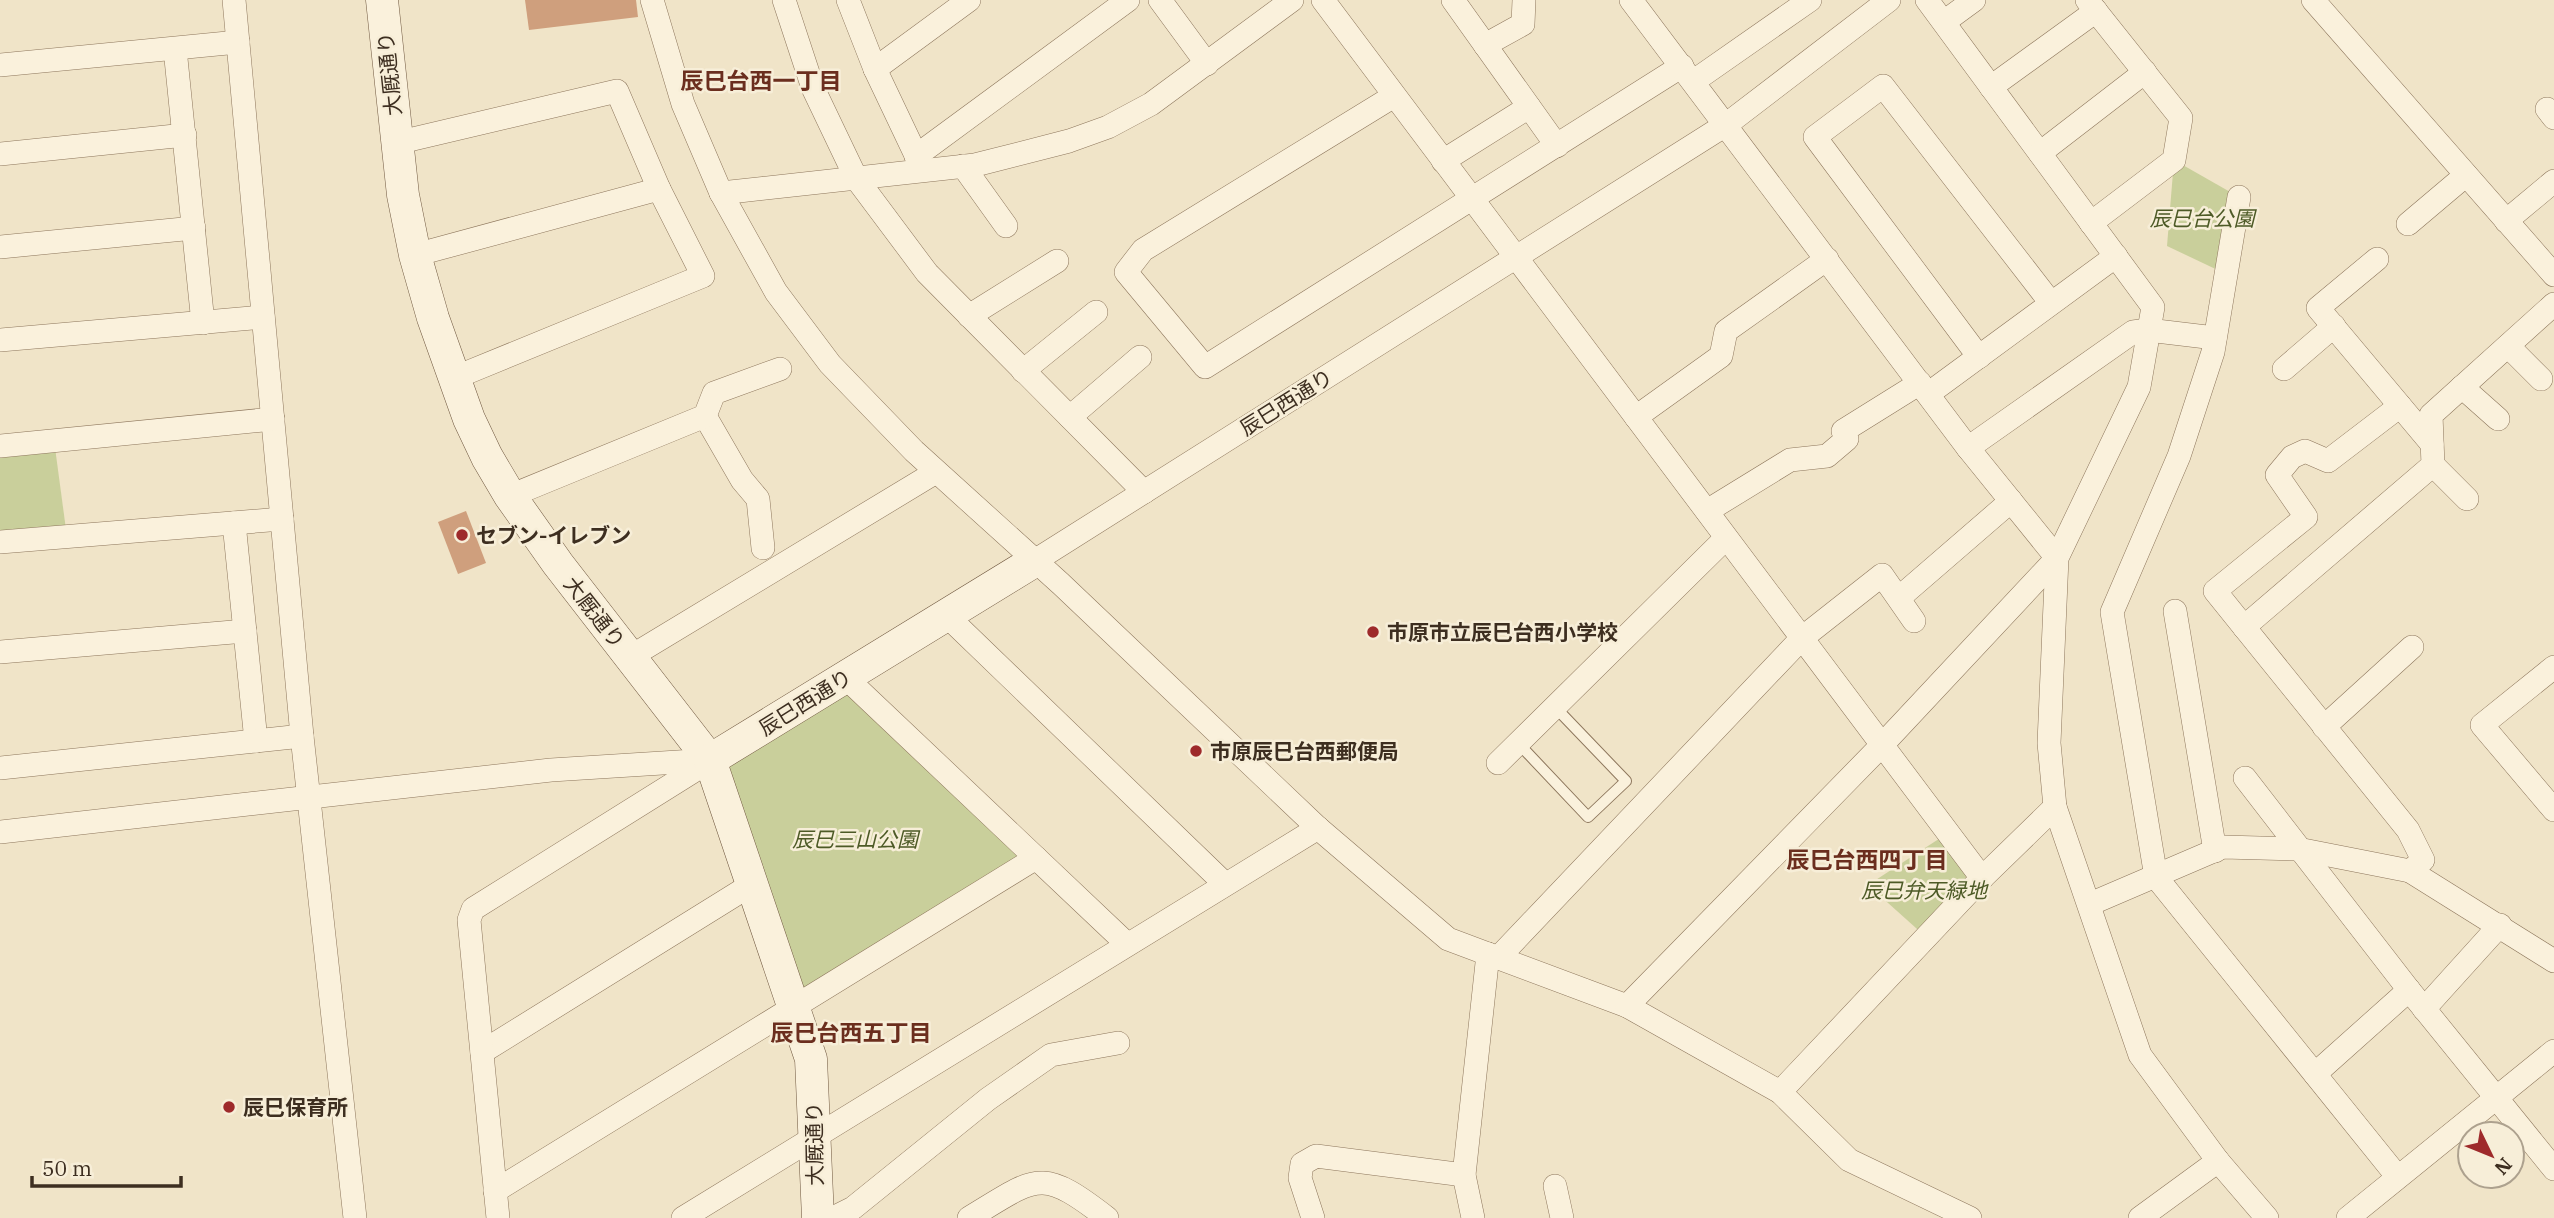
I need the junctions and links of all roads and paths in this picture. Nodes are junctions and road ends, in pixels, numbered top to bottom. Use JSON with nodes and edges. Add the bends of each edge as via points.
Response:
{"nodes":[{"id":1,"x":234,"y":0,"type":"edge"},
{"id":2,"x":382,"y":0,"type":"edge"},
{"id":3,"x":652,"y":0,"type":"edge"},
{"id":4,"x":784,"y":0,"type":"edge"},
{"id":5,"x":849,"y":0,"type":"edge"},
{"id":6,"x":969,"y":0,"type":"edge"},
{"id":7,"x":1128,"y":0,"type":"edge"},
{"id":8,"x":1160,"y":0,"type":"edge"},
{"id":9,"x":1292,"y":0,"type":"edge"},
{"id":10,"x":1323,"y":0,"type":"edge"},
{"id":11,"x":1453,"y":0,"type":"edge"},
{"id":12,"x":1524,"y":0,"type":"edge"},
{"id":13,"x":1632,"y":0,"type":"edge"},
{"id":14,"x":1810,"y":0,"type":"edge"},
{"id":15,"x":1889,"y":0,"type":"edge"},
{"id":16,"x":1927,"y":0,"type":"edge"},
{"id":17,"x":1974,"y":0,"type":"edge"},
{"id":18,"x":2313,"y":0,"type":"edge"},
{"id":19,"x":2092,"y":6,"type":"edge"},
{"id":20,"x":1944,"y":22,"type":"junction"},
{"id":21,"x":238,"y":42,"type":"junction"},
{"id":22,"x":1485,"y":45,"type":"junction"},
{"id":23,"x":175,"y":49,"type":"junction"},
{"id":24,"x":1208,"y":64,"type":"junction"},
{"id":25,"x":0,"y":65,"type":"edge"},
{"id":26,"x":875,"y":69,"type":"junction"},
{"id":27,"x":2145,"y":72,"type":"junction"},
{"id":28,"x":1688,"y":74,"type":"junction"},
{"id":29,"x":1991,"y":87,"type":"junction"},
{"id":30,"x":1394,"y":96,"type":"junction"},
{"id":31,"x":1529,"y":107,"type":"junction"},
{"id":32,"x":1727,"y":124,"type":"junction"},
{"id":33,"x":185,"y":135,"type":"junction"},
{"id":34,"x":396,"y":143,"type":"junction"},
{"id":35,"x":1557,"y":146,"type":"junction"},
{"id":36,"x":2040,"y":153,"type":"junction"},
{"id":37,"x":0,"y":154,"type":"edge"},
{"id":38,"x":1443,"y":161,"type":"junction"},
{"id":39,"x":920,"y":164,"type":"junction"},
{"id":40,"x":963,"y":166,"type":"junction"},
{"id":41,"x":2466,"y":175,"type":"junction"},
{"id":42,"x":856,"y":178,"type":"junction"},
{"id":43,"x":2554,"y":181,"type":"edge"},
{"id":44,"x":659,"y":189,"type":"junction"},
{"id":45,"x":721,"y":193,"type":"junction"},
{"id":46,"x":2239,"y":197,"type":"dead end"},
{"id":47,"x":1473,"y":200,"type":"junction"},
{"id":48,"x":2506,"y":221,"type":"junction"},
{"id":49,"x":2091,"y":223,"type":"junction"},
{"id":50,"x":2408,"y":224,"type":"dead end"},
{"id":51,"x":1006,"y":226,"type":"dead end"},
{"id":52,"x":194,"y":228,"type":"junction"},
{"id":53,"x":0,"y":247,"type":"edge"},
{"id":54,"x":415,"y":255,"type":"junction"},
{"id":55,"x":2116,"y":256,"type":"junction"},
{"id":56,"x":1516,"y":257,"type":"junction"},
{"id":57,"x":1827,"y":259,"type":"junction"},
{"id":58,"x":2377,"y":259,"type":"dead end"},
{"id":59,"x":1058,"y":261,"type":"dead end"},
{"id":60,"x":2554,"y":275,"type":"edge"},
{"id":61,"x":2051,"y":303,"type":"junction"},
{"id":62,"x":2554,"y":304,"type":"edge"},
{"id":63,"x":1096,"y":312,"type":"dead end"},
{"id":64,"x":970,"y":316,"type":"junction"},
{"id":65,"x":263,"y":317,"type":"junction"},
{"id":66,"x":203,"y":323,"type":"junction"},
{"id":67,"x":2333,"y":326,"type":"junction"},
{"id":68,"x":2148,"y":330,"type":"junction"},
{"id":69,"x":2215,"y":338,"type":"junction"},
{"id":70,"x":0,"y":340,"type":"edge"},
{"id":71,"x":2508,"y":346,"type":"junction"},
{"id":72,"x":1140,"y":357,"type":"dead end"},
{"id":73,"x":1979,"y":357,"type":"junction"},
{"id":74,"x":780,"y":369,"type":"dead end"},
{"id":75,"x":2284,"y":369,"type":"dead end"},
{"id":76,"x":1023,"y":371,"type":"junction"},
{"id":77,"x":454,"y":378,"type":"junction"},
{"id":78,"x":2540,"y":379,"type":"dead end"},
{"id":79,"x":2462,"y":387,"type":"junction"},
{"id":80,"x":1924,"y":389,"type":"junction"},
{"id":81,"x":2400,"y":405,"type":"junction"},
{"id":82,"x":705,"y":416,"type":"junction"},
{"id":83,"x":1070,"y":417,"type":"junction"},
{"id":84,"x":1636,"y":418,"type":"junction"},
{"id":85,"x":273,"y":419,"type":"junction"},
{"id":86,"x":2498,"y":419,"type":"dead end"},
{"id":87,"x":0,"y":446,"type":"edge"},
{"id":88,"x":1968,"y":448,"type":"junction"},
{"id":89,"x":2433,"y":455,"type":"junction"},
{"id":90,"x":936,"y":472,"type":"junction"},
{"id":91,"x":1144,"y":492,"type":"junction"},
{"id":92,"x":510,"y":496,"type":"junction"},
{"id":93,"x":2467,"y":499,"type":"dead end"},
{"id":94,"x":2011,"y":501,"type":"junction"},
{"id":95,"x":1707,"y":511,"type":"junction"},
{"id":96,"x":282,"y":519,"type":"junction"},
{"id":97,"x":234,"y":523,"type":"junction"},
{"id":98,"x":1726,"y":538,"type":"junction"},
{"id":99,"x":0,"y":542,"type":"edge"},
{"id":100,"x":762,"y":548,"type":"dead end"},
{"id":101,"x":2057,"y":558,"type":"junction"},
{"id":102,"x":1033,"y":562,"type":"junction"},
{"id":103,"x":1900,"y":597,"type":"junction"},
{"id":104,"x":2175,"y":611,"type":"dead end"},
{"id":105,"x":946,"y":615,"type":"junction"},
{"id":106,"x":1914,"y":621,"type":"dead end"},
{"id":107,"x":2244,"y":628,"type":"junction"},
{"id":108,"x":245,"y":631,"type":"junction"},
{"id":109,"x":1802,"y":638,"type":"junction"},
{"id":110,"x":2412,"y":647,"type":"dead end"},
{"id":111,"x":0,"y":652,"type":"edge"},
{"id":112,"x":631,"y":657,"type":"junction"},
{"id":113,"x":2554,"y":667,"type":"edge"},
{"id":114,"x":845,"y":677,"type":"junction"},
{"id":115,"x":1555,"y":706,"type":"junction"},
{"id":116,"x":2324,"y":727,"type":"junction"},
{"id":117,"x":302,"y":736,"type":"junction"},
{"id":118,"x":256,"y":741,"type":"junction"},
{"id":119,"x":1518,"y":743,"type":"junction"},
{"id":120,"x":1882,"y":745,"type":"junction"},
{"id":121,"x":710,"y":760,"type":"junction"},
{"id":122,"x":1498,"y":763,"type":"dead end"},
{"id":123,"x":0,"y":768,"type":"edge"},
{"id":124,"x":2245,"y":778,"type":"dead end"},
{"id":125,"x":311,"y":795,"type":"junction"},
{"id":126,"x":2055,"y":807,"type":"junction"},
{"id":127,"x":2554,"y":810,"type":"edge"},
{"id":128,"x":1318,"y":828,"type":"junction"},
{"id":129,"x":0,"y":832,"type":"edge"},
{"id":130,"x":2298,"y":849,"type":"junction"},
{"id":131,"x":2215,"y":850,"type":"junction"},
{"id":132,"x":1035,"y":858,"type":"junction"},
{"id":133,"x":2410,"y":872,"type":"junction"},
{"id":134,"x":2156,"y":877,"type":"junction"},
{"id":135,"x":1982,"y":878,"type":"junction"},
{"id":136,"x":754,"y":883,"type":"junction"},
{"id":137,"x":1225,"y":884,"type":"junction"},
{"id":138,"x":2090,"y":904,"type":"junction"},
{"id":139,"x":2500,"y":925,"type":"junction"},
{"id":140,"x":1127,"y":944,"type":"junction"},
{"id":141,"x":1493,"y":956,"type":"junction"},
{"id":142,"x":2554,"y":961,"type":"edge"},
{"id":143,"x":2409,"y":990,"type":"junction"},
{"id":144,"x":795,"y":1006,"type":"junction"},
{"id":145,"x":1627,"y":1006,"type":"junction"},
{"id":146,"x":2424,"y":1009,"type":"junction"},
{"id":147,"x":1118,"y":1043,"type":"dead end"},
{"id":148,"x":2554,"y":1051,"type":"edge"},
{"id":149,"x":482,"y":1052,"type":"junction"},
{"id":150,"x":2315,"y":1074,"type":"junction"},
{"id":151,"x":1780,"y":1092,"type":"junction"},
{"id":152,"x":2495,"y":1096,"type":"junction"},
{"id":153,"x":814,"y":1136,"type":"junction"},
{"id":154,"x":2218,"y":1161,"type":"junction"},
{"id":155,"x":2554,"y":1169,"type":"edge"},
{"id":156,"x":1464,"y":1175,"type":"junction"},
{"id":157,"x":2397,"y":1176,"type":"junction"},
{"id":158,"x":1555,"y":1186,"type":"dead end"},
{"id":159,"x":495,"y":1191,"type":"junction"},
{"id":160,"x":355,"y":1218,"type":"edge"},
{"id":161,"x":498,"y":1218,"type":"edge"},
{"id":162,"x":683,"y":1218,"type":"edge"},
{"id":163,"x":818,"y":1218,"type":"edge"},
{"id":164,"x":833,"y":1218,"type":"edge"},
{"id":165,"x":969,"y":1218,"type":"edge"},
{"id":166,"x":1107,"y":1218,"type":"edge"},
{"id":167,"x":1313,"y":1218,"type":"edge"},
{"id":168,"x":1473,"y":1218,"type":"edge"},
{"id":169,"x":1562,"y":1218,"type":"edge"},
{"id":170,"x":1970,"y":1218,"type":"edge"},
{"id":171,"x":2140,"y":1218,"type":"edge"},
{"id":172,"x":2267,"y":1218,"type":"edge"},
{"id":173,"x":2348,"y":1218,"type":"edge"}],
"edges":[{"from":1,"to":21,"type":"street"},
{"from":2,"to":34,"type":"street","name":"大厩通り"},
{"from":3,"to":45,"type":"street","via":[[683,104]]},
{"from":4,"to":42,"type":"street","via":[[813,88]]},
{"from":5,"to":26,"type":"street"},
{"from":6,"to":26,"type":"street"},
{"from":7,"to":39,"type":"street"},
{"from":8,"to":24,"type":"street"},
{"from":9,"to":24,"type":"street"},
{"from":10,"to":30,"type":"street"},
{"from":11,"to":22,"type":"street"},
{"from":12,"to":22,"type":"street","via":[[1523,24]]},
{"from":13,"to":28,"type":"street"},
{"from":14,"to":28,"type":"street"},
{"from":15,"to":32,"type":"street","name":"辰巳西通り"},
{"from":16,"to":20,"type":"street"},
{"from":17,"to":20,"type":"street"},
{"from":18,"to":41,"type":"street"},
{"from":19,"to":27,"type":"street"},
{"from":19,"to":29,"type":"street"},
{"from":20,"to":29,"type":"street"},
{"from":21,"to":23,"type":"street"},
{"from":21,"to":65,"type":"street"},
{"from":22,"to":31,"type":"street"},
{"from":23,"to":25,"type":"street"},
{"from":23,"to":33,"type":"street"},
{"from":24,"to":40,"type":"street","via":[[1152,104],[1108,127],[1025,155]]},
{"from":26,"to":39,"type":"street"},
{"from":27,"to":36,"type":"street"},
{"from":27,"to":49,"type":"street","via":[[2182,118],[2174,160]]},
{"from":28,"to":32,"type":"street"},
{"from":28,"to":35,"type":"street"},
{"from":29,"to":36,"type":"street"},
{"from":30,"to":38,"type":"street"},
{"from":30,"to":47,"type":"street","via":[[1143,250],[1126,272],[1205,367]]},
{"from":31,"to":35,"type":"street"},
{"from":31,"to":38,"type":"street"},
{"from":32,"to":56,"type":"street","name":"辰巳西通り"},
{"from":32,"to":57,"type":"street"},
{"from":33,"to":37,"type":"street"},
{"from":33,"to":52,"type":"street"},
{"from":34,"to":44,"type":"street","via":[[617,91]]},
{"from":34,"to":54,"type":"street","name":"大厩通り"},
{"from":35,"to":47,"type":"street"},
{"from":36,"to":49,"type":"street"},
{"from":38,"to":47,"type":"street"},
{"from":39,"to":40,"type":"street"},
{"from":39,"to":42,"type":"street"},
{"from":40,"to":51,"type":"street"},
{"from":41,"to":48,"type":"street"},
{"from":41,"to":50,"type":"street"},
{"from":42,"to":45,"type":"street"},
{"from":42,"to":64,"type":"street","via":[[927,273]]},
{"from":43,"to":48,"type":"street"},
{"from":44,"to":54,"type":"street"},
{"from":44,"to":77,"type":"street","via":[[703,276]]},
{"from":45,"to":90,"type":"street","via":[[776,292],[830,364]]},
{"from":46,"to":69,"type":"street"},
{"from":47,"to":56,"type":"street"},
{"from":48,"to":60,"type":"street"},
{"from":49,"to":55,"type":"street"},
{"from":52,"to":53,"type":"street"},
{"from":52,"to":66,"type":"street"},
{"from":54,"to":77,"type":"street","name":"大厩通り"},
{"from":55,"to":61,"type":"street"},
{"from":55,"to":68,"type":"street","via":[[2153,307]]},
{"from":56,"to":84,"type":"street"},
{"from":56,"to":91,"type":"street","name":"辰巳西通り"},
{"from":57,"to":80,"type":"street"},
{"from":57,"to":84,"type":"street","via":[[1726,331],[1721,356]]},
{"from":58,"to":67,"type":"street","via":[[2318,308]]},
{"from":59,"to":64,"type":"street"},
{"from":61,"to":73,"type":"street"},
{"from":61,"to":73,"type":"street","via":[[1883,86],[1815,136]]},
{"from":62,"to":71,"type":"street"},
{"from":63,"to":76,"type":"street"},
{"from":64,"to":76,"type":"street"},
{"from":65,"to":66,"type":"street"},
{"from":65,"to":85,"type":"street"},
{"from":66,"to":70,"type":"street"},
{"from":67,"to":75,"type":"street"},
{"from":67,"to":81,"type":"street"},
{"from":68,"to":69,"type":"street"},
{"from":68,"to":88,"type":"street","via":[[2133,332]]},
{"from":68,"to":101,"type":"street","via":[[2139,387]]},
{"from":69,"to":134,"type":"street","via":[[2179,456],[2112,611]]},
{"from":71,"to":78,"type":"street"},
{"from":71,"to":79,"type":"street"},
{"from":72,"to":83,"type":"street"},
{"from":73,"to":80,"type":"street"},
{"from":74,"to":82,"type":"street","via":[[714,393]]},
{"from":76,"to":83,"type":"street"},
{"from":77,"to":92,"type":"street","name":"大厩通り","via":[[487,457]]},
{"from":79,"to":86,"type":"street"},
{"from":79,"to":89,"type":"street","via":[[2431,415]]},
{"from":80,"to":88,"type":"street"},
{"from":80,"to":95,"type":"street","via":[[1843,431],[1847,439],[1827,456],[1790,460]]},
{"from":81,"to":89,"type":"street"},
{"from":81,"to":107,"type":"street","via":[[2328,461],[2305,452],[2292,457],[2277,475],[2306,517],[2215,591]]},
{"from":82,"to":92,"type":"street"},
{"from":82,"to":100,"type":"street","via":[[758,499]]},
{"from":83,"to":91,"type":"street"},
{"from":84,"to":95,"type":"street"},
{"from":85,"to":87,"type":"street"},
{"from":85,"to":96,"type":"street"},
{"from":88,"to":94,"type":"street"},
{"from":89,"to":93,"type":"street"},
{"from":89,"to":107,"type":"street"},
{"from":90,"to":102,"type":"street"},
{"from":90,"to":112,"type":"street"},
{"from":91,"to":102,"type":"street","name":"辰巳西通り"},
{"from":92,"to":112,"type":"street","name":"大厩通り"},
{"from":94,"to":101,"type":"street"},
{"from":94,"to":103,"type":"street"},
{"from":95,"to":98,"type":"street"},
{"from":96,"to":97,"type":"street"},
{"from":96,"to":117,"type":"street"},
{"from":97,"to":99,"type":"street"},
{"from":97,"to":108,"type":"street"},
{"from":98,"to":109,"type":"street"},
{"from":98,"to":115,"type":"street"},
{"from":101,"to":120,"type":"street"},
{"from":101,"to":126,"type":"street","via":[[2049,743]]},
{"from":102,"to":105,"type":"street","name":"辰巳西通り"},
{"from":102,"to":128,"type":"street"},
{"from":103,"to":106,"type":"street"},
{"from":103,"to":109,"type":"street","via":[[1882,575]]},
{"from":104,"to":131,"type":"street"},
{"from":105,"to":114,"type":"street","name":"辰巳西通り"},
{"from":105,"to":137,"type":"street"},
{"from":107,"to":116,"type":"street"},
{"from":108,"to":111,"type":"street"},
{"from":108,"to":118,"type":"street"},
{"from":109,"to":120,"type":"street"},
{"from":109,"to":141,"type":"street"},
{"from":110,"to":116,"type":"street"},
{"from":112,"to":121,"type":"street","name":"大厩通り"},
{"from":113,"to":127,"type":"street","via":[[2482,725]]},
{"from":114,"to":121,"type":"street","name":"辰巳西通り"},
{"from":114,"to":132,"type":"street"},
{"from":115,"to":119,"type":"street"},
{"from":115,"to":119,"type":"lane","via":[[1626,781],[1588,817]]},
{"from":116,"to":133,"type":"street","via":[[2408,830],[2423,860]]},
{"from":117,"to":118,"type":"street"},
{"from":117,"to":125,"type":"street"},
{"from":118,"to":123,"type":"street"},
{"from":119,"to":122,"type":"street"},
{"from":120,"to":135,"type":"street"},
{"from":120,"to":145,"type":"street"},
{"from":121,"to":125,"type":"street","via":[[551,770]]},
{"from":121,"to":136,"type":"street","name":"大厩通り"},
{"from":121,"to":149,"type":"street","via":[[473,909],[469,920]]},
{"from":124,"to":130,"type":"street"},
{"from":125,"to":129,"type":"street"},
{"from":125,"to":160,"type":"street"},
{"from":126,"to":135,"type":"street"},
{"from":126,"to":138,"type":"street"},
{"from":128,"to":137,"type":"street"},
{"from":128,"to":141,"type":"street","via":[[1448,939]]},
{"from":130,"to":131,"type":"street"},
{"from":130,"to":133,"type":"street"},
{"from":130,"to":143,"type":"street"},
{"from":131,"to":134,"type":"street"},
{"from":132,"to":140,"type":"street"},
{"from":132,"to":144,"type":"street"},
{"from":133,"to":139,"type":"street"},
{"from":134,"to":138,"type":"street"},
{"from":134,"to":150,"type":"street"},
{"from":135,"to":151,"type":"street"},
{"from":136,"to":144,"type":"street","name":"大厩通り"},
{"from":136,"to":149,"type":"street"},
{"from":137,"to":140,"type":"street"},
{"from":138,"to":154,"type":"street","via":[[2140,1055]]},
{"from":139,"to":142,"type":"street"},
{"from":139,"to":146,"type":"street"},
{"from":140,"to":153,"type":"street"},
{"from":141,"to":145,"type":"street"},
{"from":141,"to":156,"type":"street"},
{"from":143,"to":146,"type":"street"},
{"from":143,"to":150,"type":"street"},
{"from":144,"to":153,"type":"street","name":"大厩通り","via":[[811,1059]]},
{"from":144,"to":159,"type":"street"},
{"from":145,"to":151,"type":"street"},
{"from":146,"to":152,"type":"street"},
{"from":147,"to":164,"type":"street","via":[[1051,1055],[988,1099],[853,1208]]},
{"from":148,"to":152,"type":"street"},
{"from":149,"to":159,"type":"street"},
{"from":150,"to":157,"type":"street"},
{"from":151,"to":170,"type":"street","via":[[1849,1160]]},
{"from":152,"to":155,"type":"street"},
{"from":152,"to":157,"type":"street"},
{"from":153,"to":162,"type":"street"},
{"from":153,"to":163,"type":"street","name":"大厩通り"},
{"from":154,"to":171,"type":"street"},
{"from":154,"to":172,"type":"street"},
{"from":156,"to":167,"type":"street","via":[[1316,1156],[1302,1164],[1300,1178]]},
{"from":156,"to":168,"type":"street"},
{"from":157,"to":173,"type":"street"},
{"from":158,"to":169,"type":"street"},
{"from":159,"to":161,"type":"street"},
{"from":165,"to":166,"type":"street","via":[[1026,1183],[1049,1183],[1074,1192]]}]}
